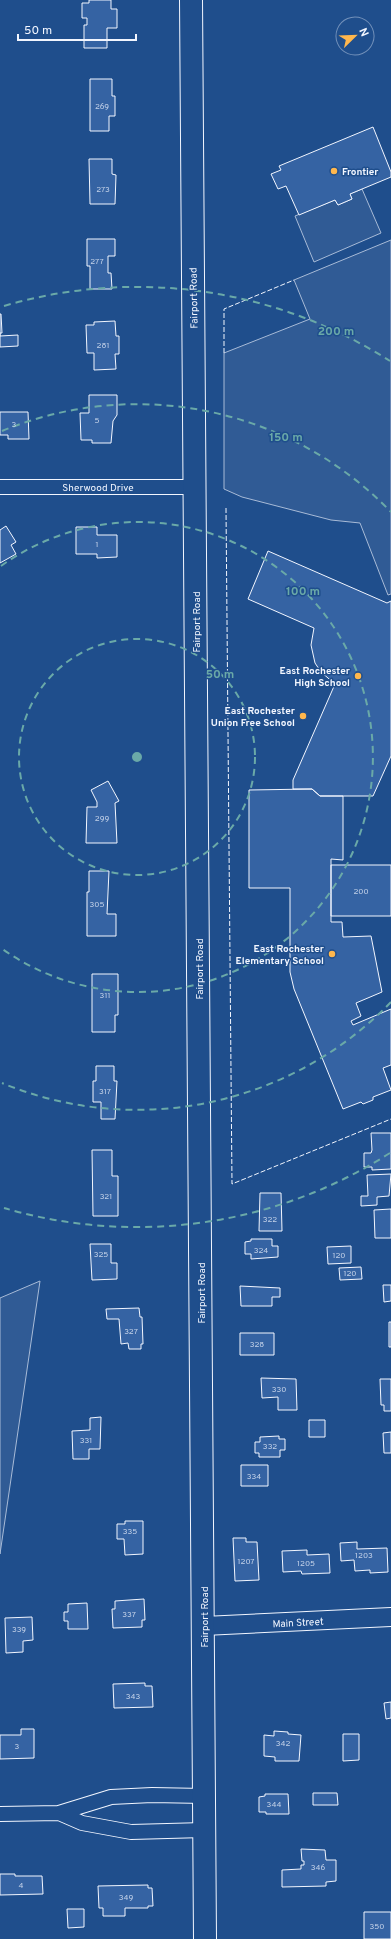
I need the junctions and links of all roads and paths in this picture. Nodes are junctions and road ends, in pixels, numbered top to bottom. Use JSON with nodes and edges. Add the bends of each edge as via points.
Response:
{"nodes":[{"id":1,"x":191,"y":0,"type":"edge"},
{"id":2,"x":0,"y":487,"type":"edge"},
{"id":3,"x":195,"y":487,"type":"junction"},
{"id":4,"x":391,"y":1617,"type":"edge"},
{"id":5,"x":204,"y":1626,"type":"junction"},
{"id":6,"x":204,"y":1796,"type":"junction"},
{"id":7,"x":60,"y":1813,"type":"junction"},
{"id":8,"x":0,"y":1814,"type":"edge"},
{"id":9,"x":204,"y":1830,"type":"junction"},
{"id":10,"x":205,"y":1939,"type":"edge"}],
"edges":[{"from":1,"to":3,"type":"main road","name":"Fairport Road"},
{"from":2,"to":3,"type":"street","name":"Sherwood Drive"},
{"from":3,"to":5,"type":"main road","name":"Fairport Road"},
{"from":4,"to":5,"type":"street","name":"Main Street"},
{"from":5,"to":6,"type":"main road","name":"Fairport Road"},
{"from":6,"to":7,"type":"street","via":[[111,1797]]},
{"from":6,"to":9,"type":"main road","name":"Fairport Road"},
{"from":7,"to":8,"type":"street"},
{"from":7,"to":9,"type":"street","via":[[82,1823],[130,1832]]},
{"from":9,"to":10,"type":"main road","name":"Fairport Road"}]}
